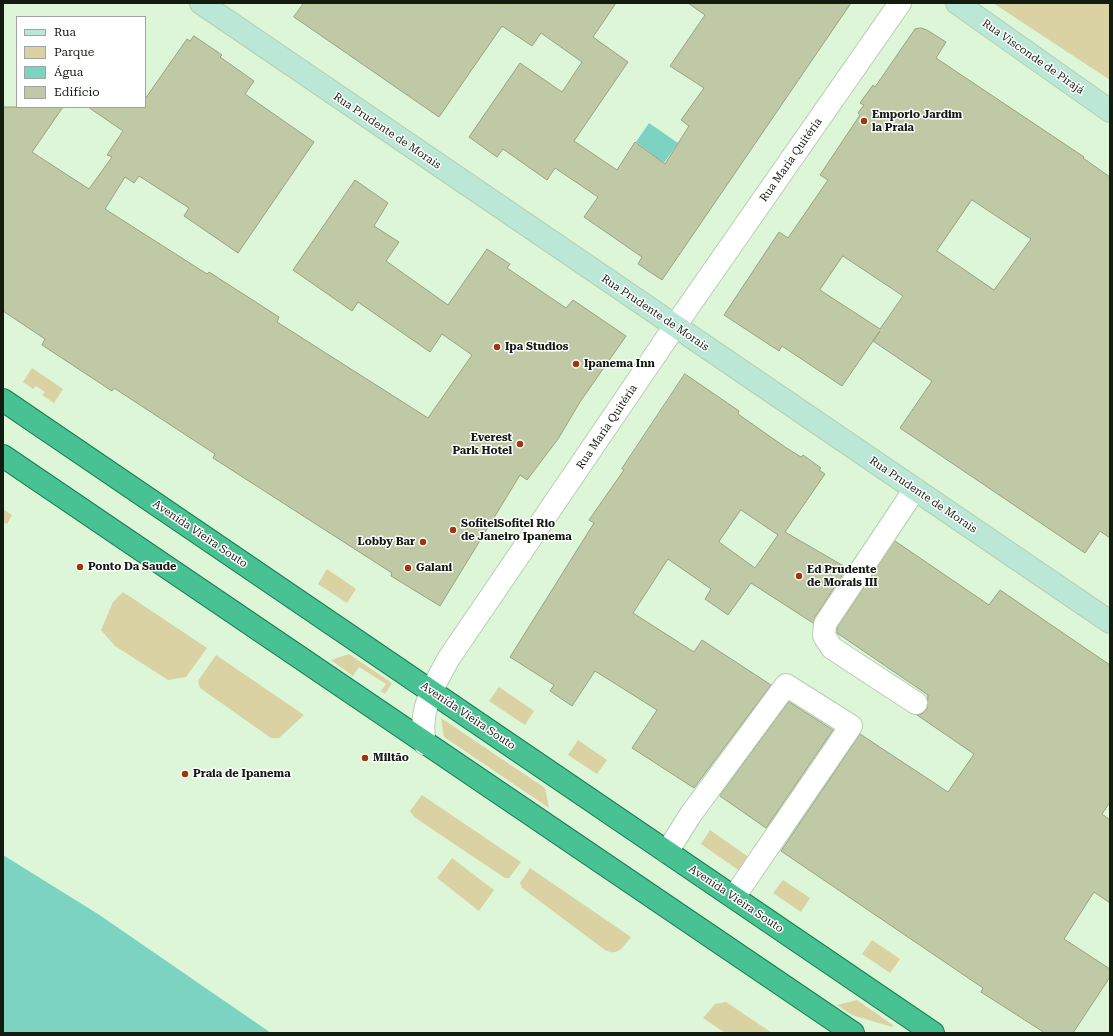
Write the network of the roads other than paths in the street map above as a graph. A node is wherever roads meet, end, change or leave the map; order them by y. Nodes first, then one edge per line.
1 (201, 3) edge
2 (900, 3) edge
3 (957, 3) edge
4 (1110, 112) edge
5 (675, 326) junction
6 (3, 400) edge
7 (3, 456) edge
8 (914, 489) junction
9 (1110, 622) edge
10 (431, 691) junction
11 (916, 703) dead end
12 (425, 744) junction
13 (667, 852) junction
14 (734, 897) junction
15 (853, 1033) edge
16 (933, 1033) edge

1 - 5 main road, Rua Prudente de Morais
2 - 5 street, Rua Maria Quitéria
3 - 4 main road, Rua Visconde de Pirajá
5 - 8 main road, Rua Prudente de Morais
5 - 10 street, Rua Maria Quitéria
6 - 10 highway, Avenida Vieira Souto
7 - 12 highway
8 - 9 main road, Rua Prudente de Morais
8 - 11 street
10 - 12 street, Rua Maria Quitéria
10 - 13 highway, Avenida Vieira Souto
12 - 15 highway
13 - 14 highway, Avenida Vieira Souto
13 - 14 street
14 - 16 highway, Avenida Vieira Souto

